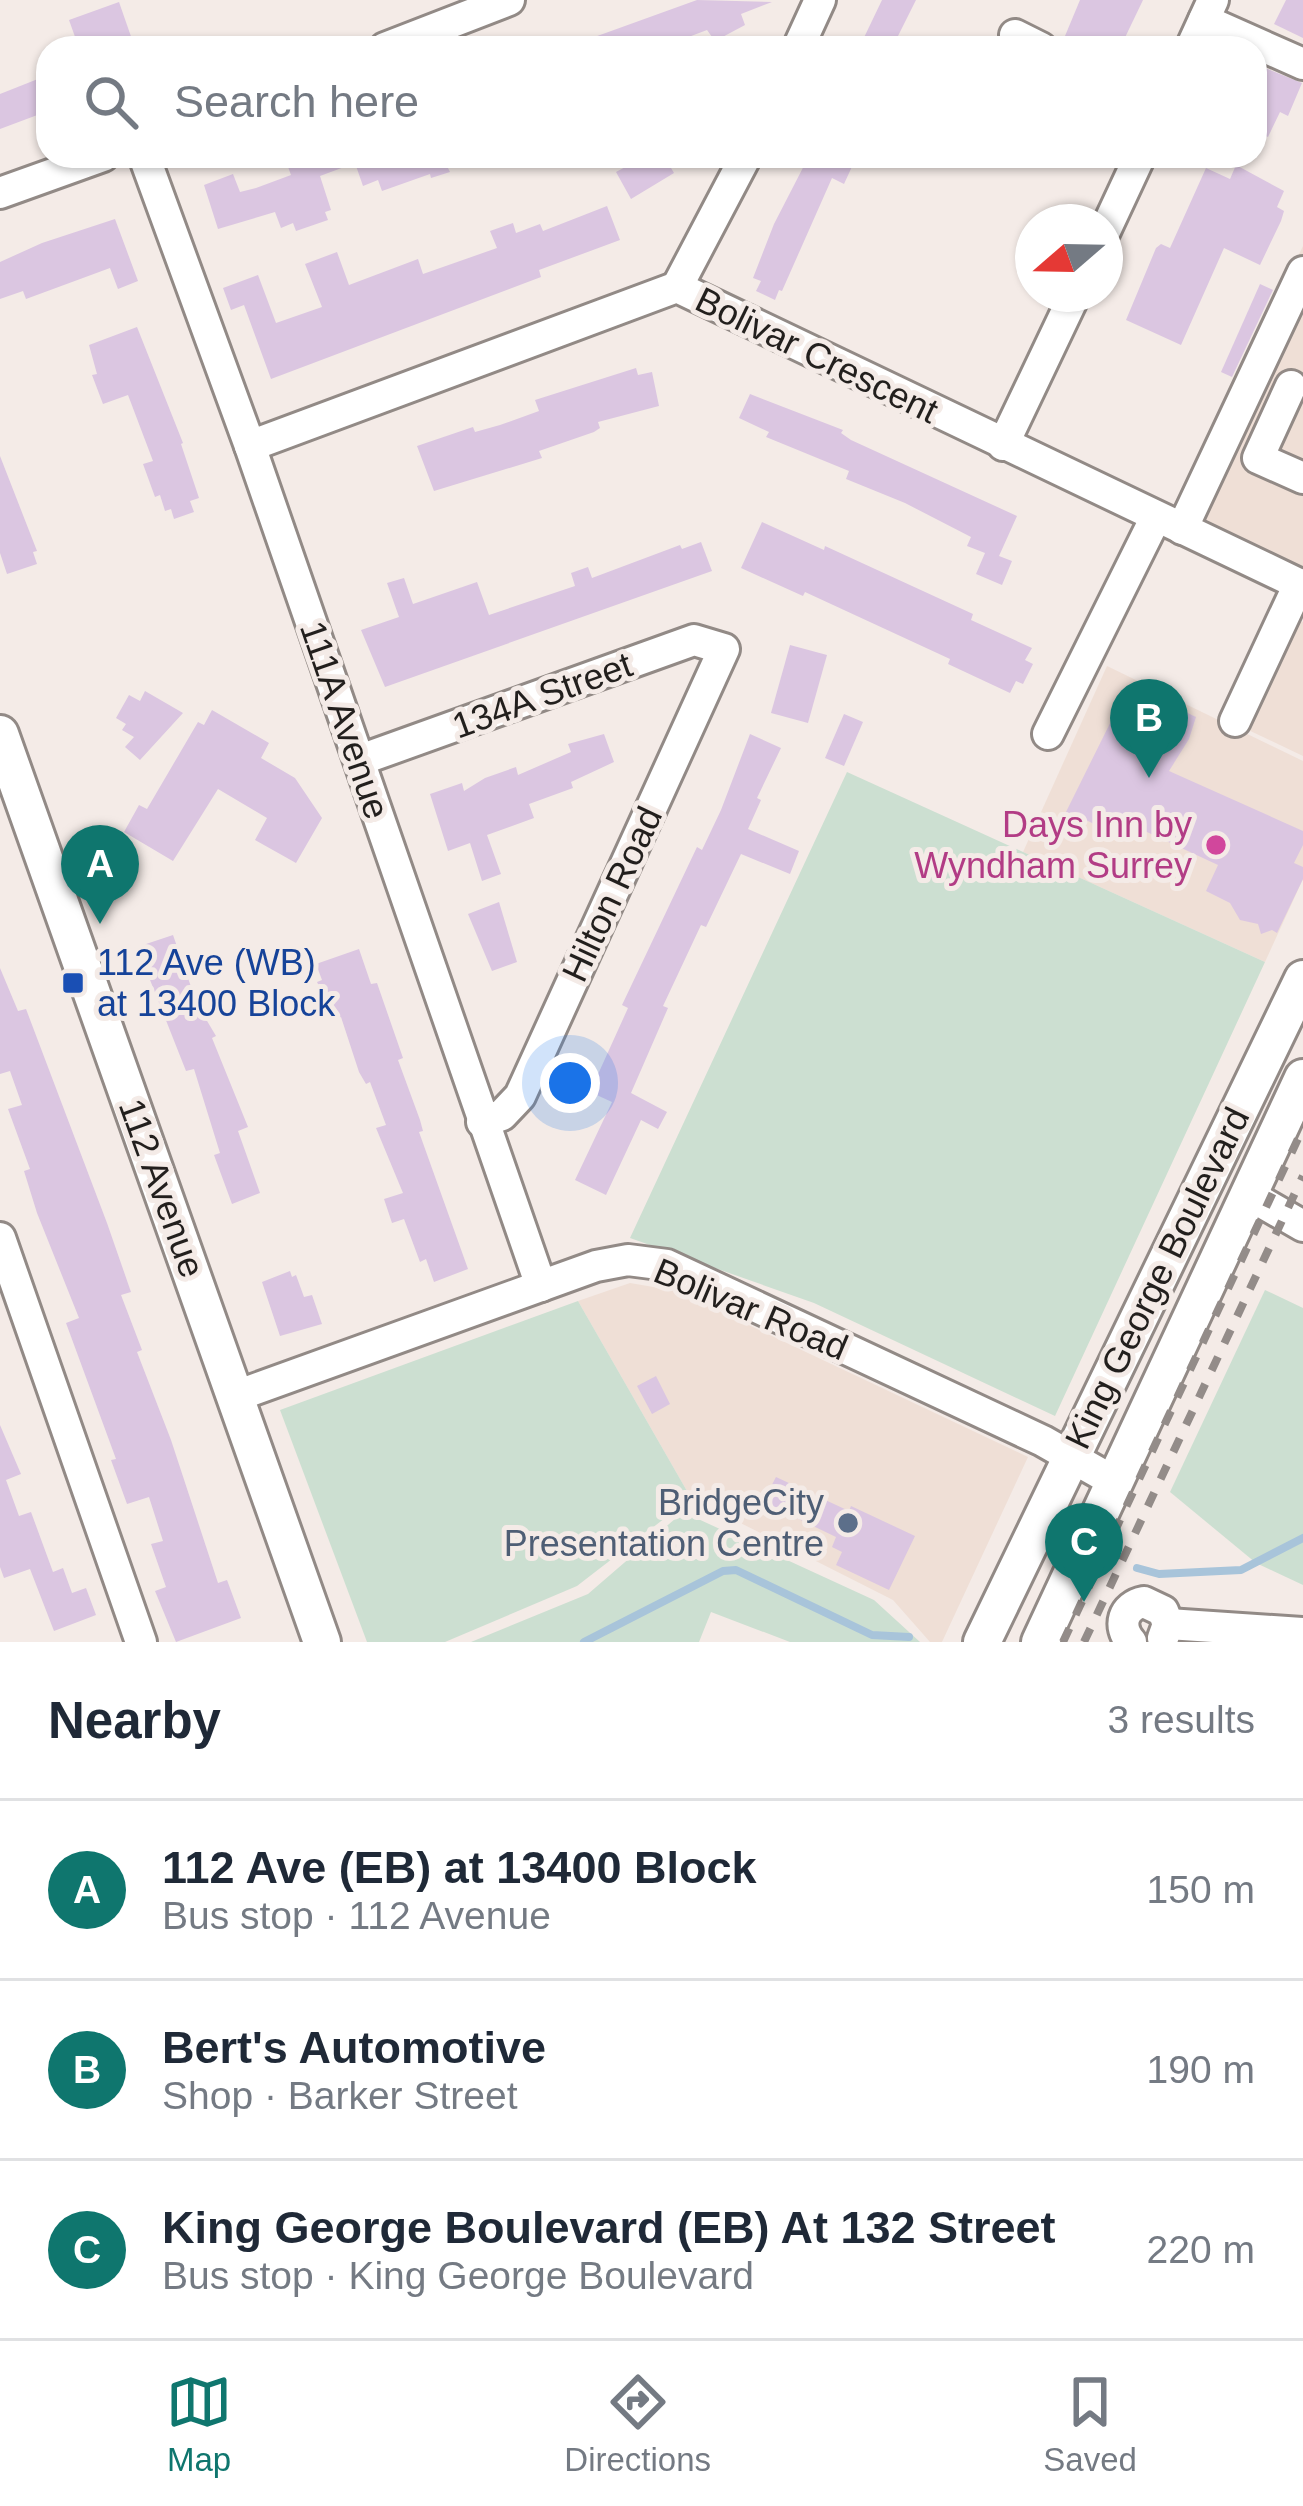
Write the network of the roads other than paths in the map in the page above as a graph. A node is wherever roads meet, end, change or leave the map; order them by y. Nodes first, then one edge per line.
1 (509, 0) edge
2 (820, 0) edge
3 (1203, 23) edge
4 (416, 36) edge
5 (804, 36) edge
6 (1235, 36) edge
7 (1267, 49) edge
8 (1303, 64) edge
9 (71, 168) edge
10 (148, 168) edge
11 (740, 168) edge
12 (1135, 168) edge
13 (0, 194) edge
14 (1118, 204) edge
15 (1303, 272) edge
16 (676, 287) junction
17 (1066, 312) edge
18 (1256, 370) junction
19 (1297, 388) edge
20 (1003, 445) junction
21 (250, 446) junction
22 (1303, 478) edge
23 (1169, 523) junction
24 (1301, 585) edge
25 (724, 649) joint
26 (1235, 721) dead end
27 (0, 734) edge
28 (1048, 734) dead end
29 (360, 760) junction
30 (1303, 979) edge
31 (1303, 1078) edge
32 (482, 1122) junction
33 (1251, 1196) junction
34 (1303, 1226) edge
35 (0, 1238) edge
36 (541, 1286) junction
37 (236, 1396) junction
38 (1071, 1456) junction
39 (1115, 1481) junction
40 (1163, 1633) edge
41 (1303, 1633) edge
42 (318, 1641) edge
43 (141, 1642) edge
44 (982, 1642) edge
45 (1040, 1642) edge
46 (1132, 1642) edge

1 - 4 street
2 - 5 street
3 - 6 street
7 - 8 street
9 - 13 street
10 - 21 street, 111A Avenue
11 - 16 street
12 - 14 street
15 - 18 street
16 - 20 street, Bolivar Crescent
16 - 21 street, Bolivar Crescent
17 - 20 street
18 - 19 street
18 - 23 street
19 - 22 street
20 - 23 street, Bolivar Crescent
21 - 29 street, 111A Avenue
23 - 24 street, Bolivar Crescent
23 - 28 street
24 - 26 street
25 - 29 street, 134A Street
25 - 32 street, Hilton Road
27 - 37 main road, 112 Avenue
29 - 32 street, 111A Avenue
30 - 38 main road, King George Boulevard
31 - 33 main road, King George Boulevard
32 - 36 street, 111A Avenue
33 - 34 street
33 - 39 main road, King George Boulevard
35 - 43 street
36 - 37 street, Bolivar Road
36 - 38 street, Bolivar Road
37 - 42 main road, 112 Avenue
38 - 39 street, Bolivar Road
38 - 44 main road, King George Boulevard
39 - 45 main road, King George Boulevard
40 - 41 street
40 - 46 street

